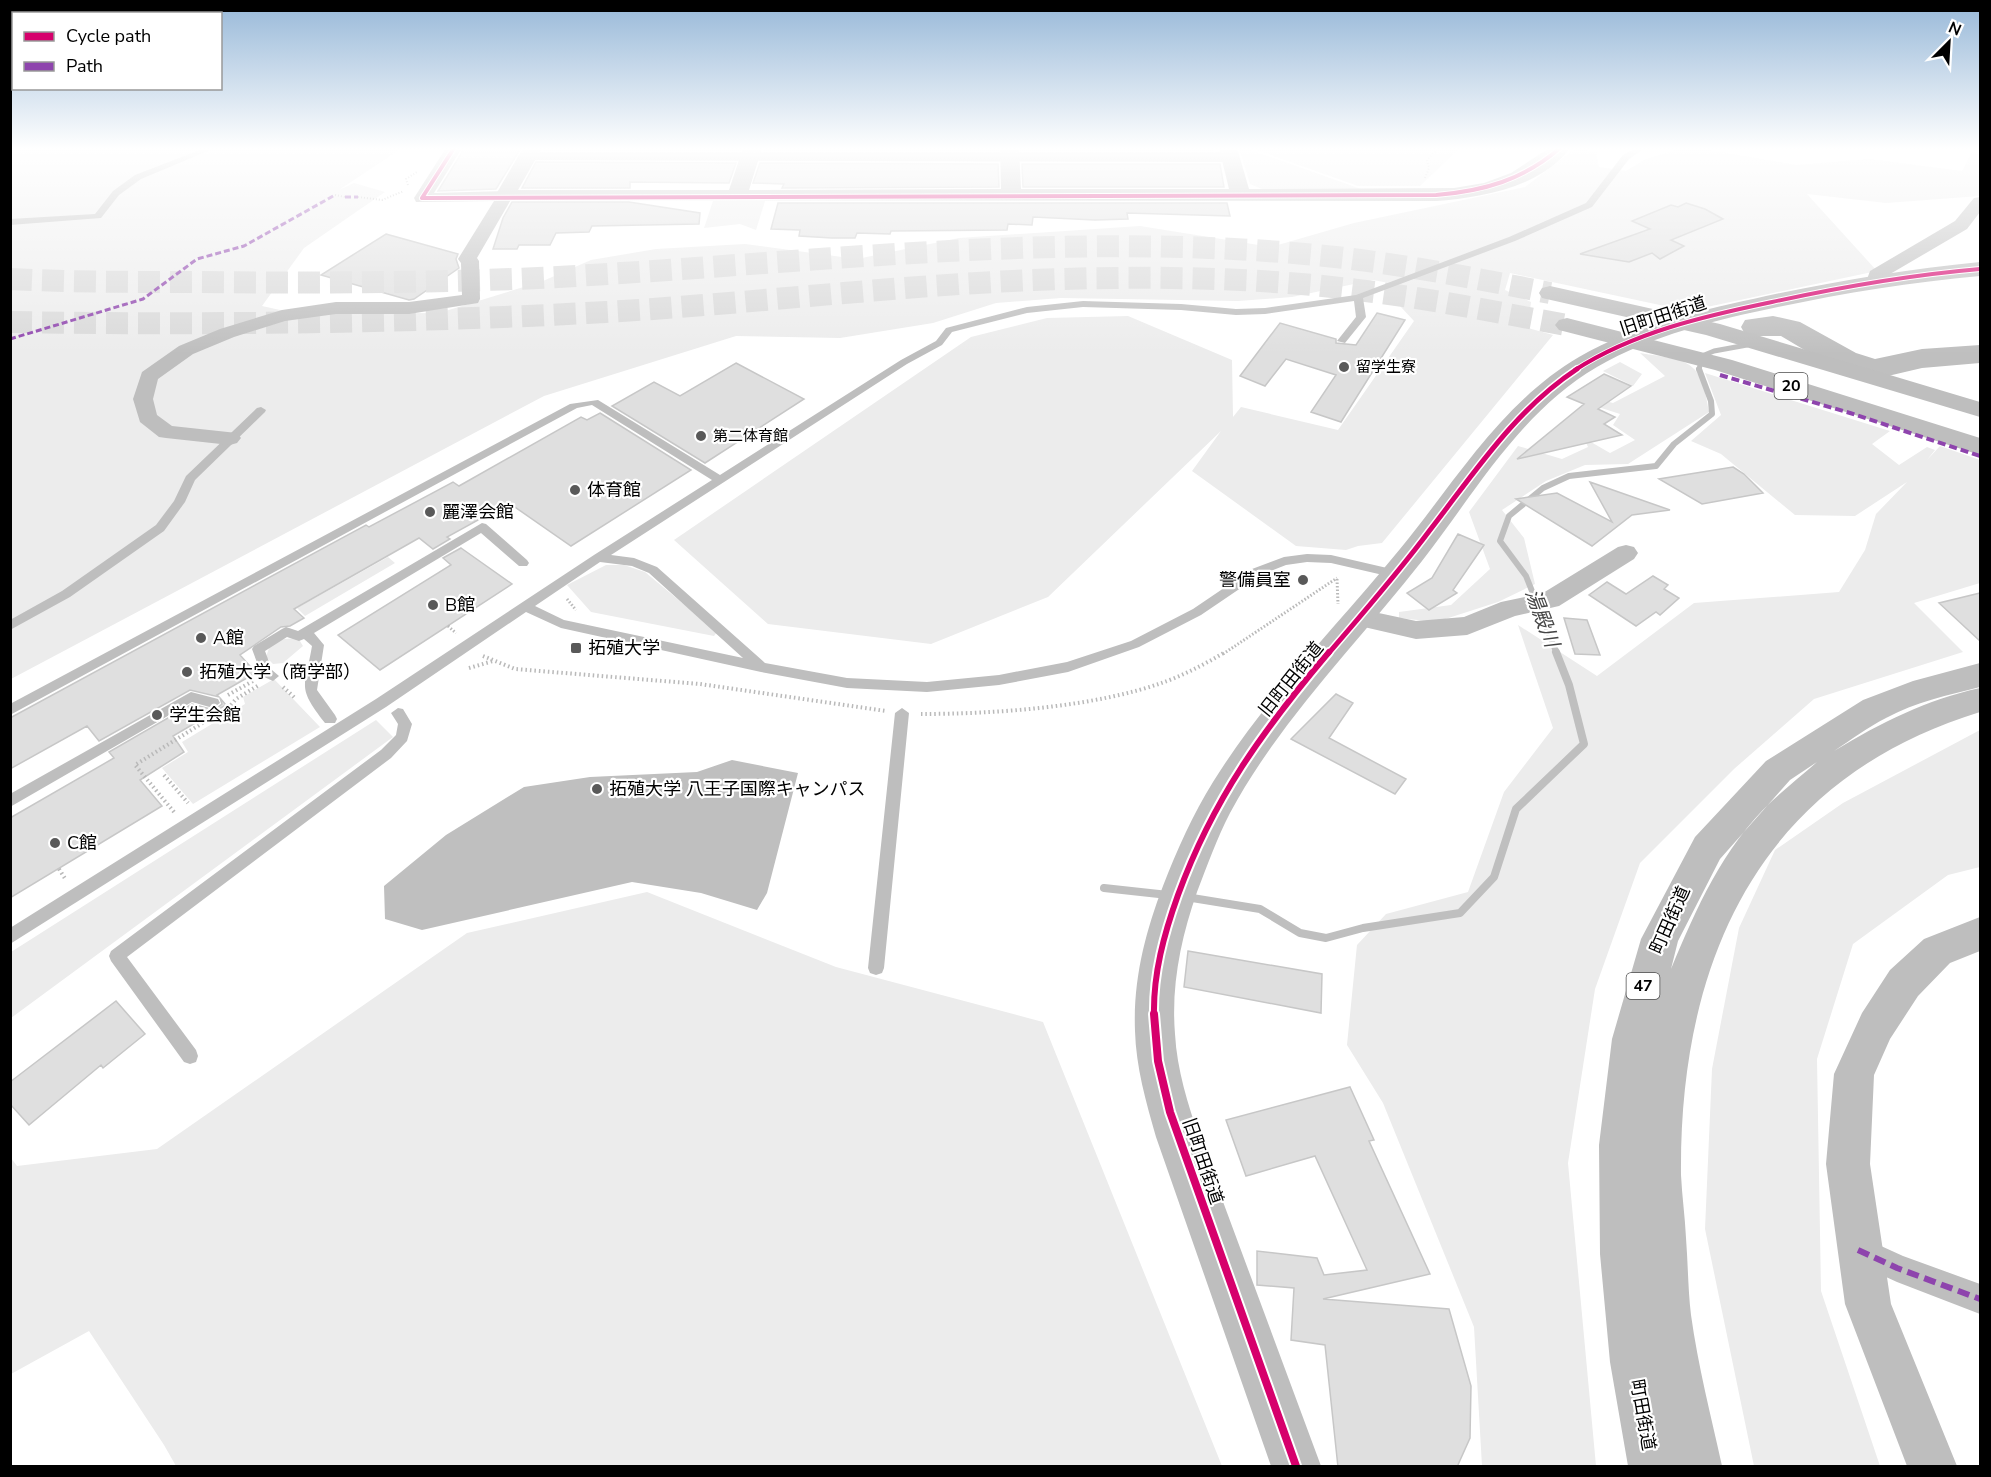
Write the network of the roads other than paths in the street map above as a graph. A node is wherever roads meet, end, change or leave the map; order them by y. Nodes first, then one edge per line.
1 (84, 217) edge
2 (492, 217) edge
3 (1562, 217) edge
4 (1968, 217) edge
5 (10, 222) edge
6 (1980, 269) edge
7 (1875, 282) junction
8 (1551, 293) tunnel mouth
9 (1358, 297) junction
10 (1567, 325) tunnel mouth
11 (1342, 341) dead end
12 (261, 410) dead end
13 (1980, 410) edge
14 (230, 438) junction
15 (1980, 447) edge
16 (721, 480) junction
17 (1626, 553) dead end
18 (598, 558) junction
19 (523, 563) dead end
20 (1396, 574) junction
21 (526, 607) junction
22 (1349, 612) junction
23 (10, 626) edge
24 (306, 632) junction
25 (761, 667) junction
26 (270, 675) road end
27 (1980, 675) edge
28 (1980, 700) edge
29 (10, 710) edge
30 (216, 710) road end
31 (398, 713) dead end
32 (902, 713) road end
33 (330, 719) road end
34 (10, 801) edge
35 (1980, 934) edge
36 (10, 938) edge
37 (876, 968) dead end
38 (190, 1056) dead end
39 (1858, 1250) junction
40 (1980, 1299) edge
41 (1296, 1467) edge
42 (1653, 1467) edge
43 (1698, 1467) edge
44 (1932, 1467) edge

1 - 5 lane
2 - 14 street
3 - 9 lane
4 - 7 street
6 - 7 main road, 旧町田街道
7 - 20 main road, 旧町田街道
8 - 13 main road, 20
9 - 11 lane
9 - 16 lane
10 - 15 main road, 20
12 - 14 lane
14 - 23 lane
16 - 18 lane
16 - 29 lane
17 - 22 street
18 - 21 lane
18 - 25 lane
19 - 24 lane
20 - 22 main road, 旧町田街道
20 - 25 lane
21 - 25 lane
21 - 36 lane
22 - 41 main road, 旧町田街道
24 - 26 lane
24 - 33 lane
27 - 42 main road, 町田街道 / 47
28 - 43 main road, 町田街道 / 47
30 - 34 lane
31 - 38 lane
32 - 37 lane
35 - 39 main road
39 - 40 street
39 - 44 main road

